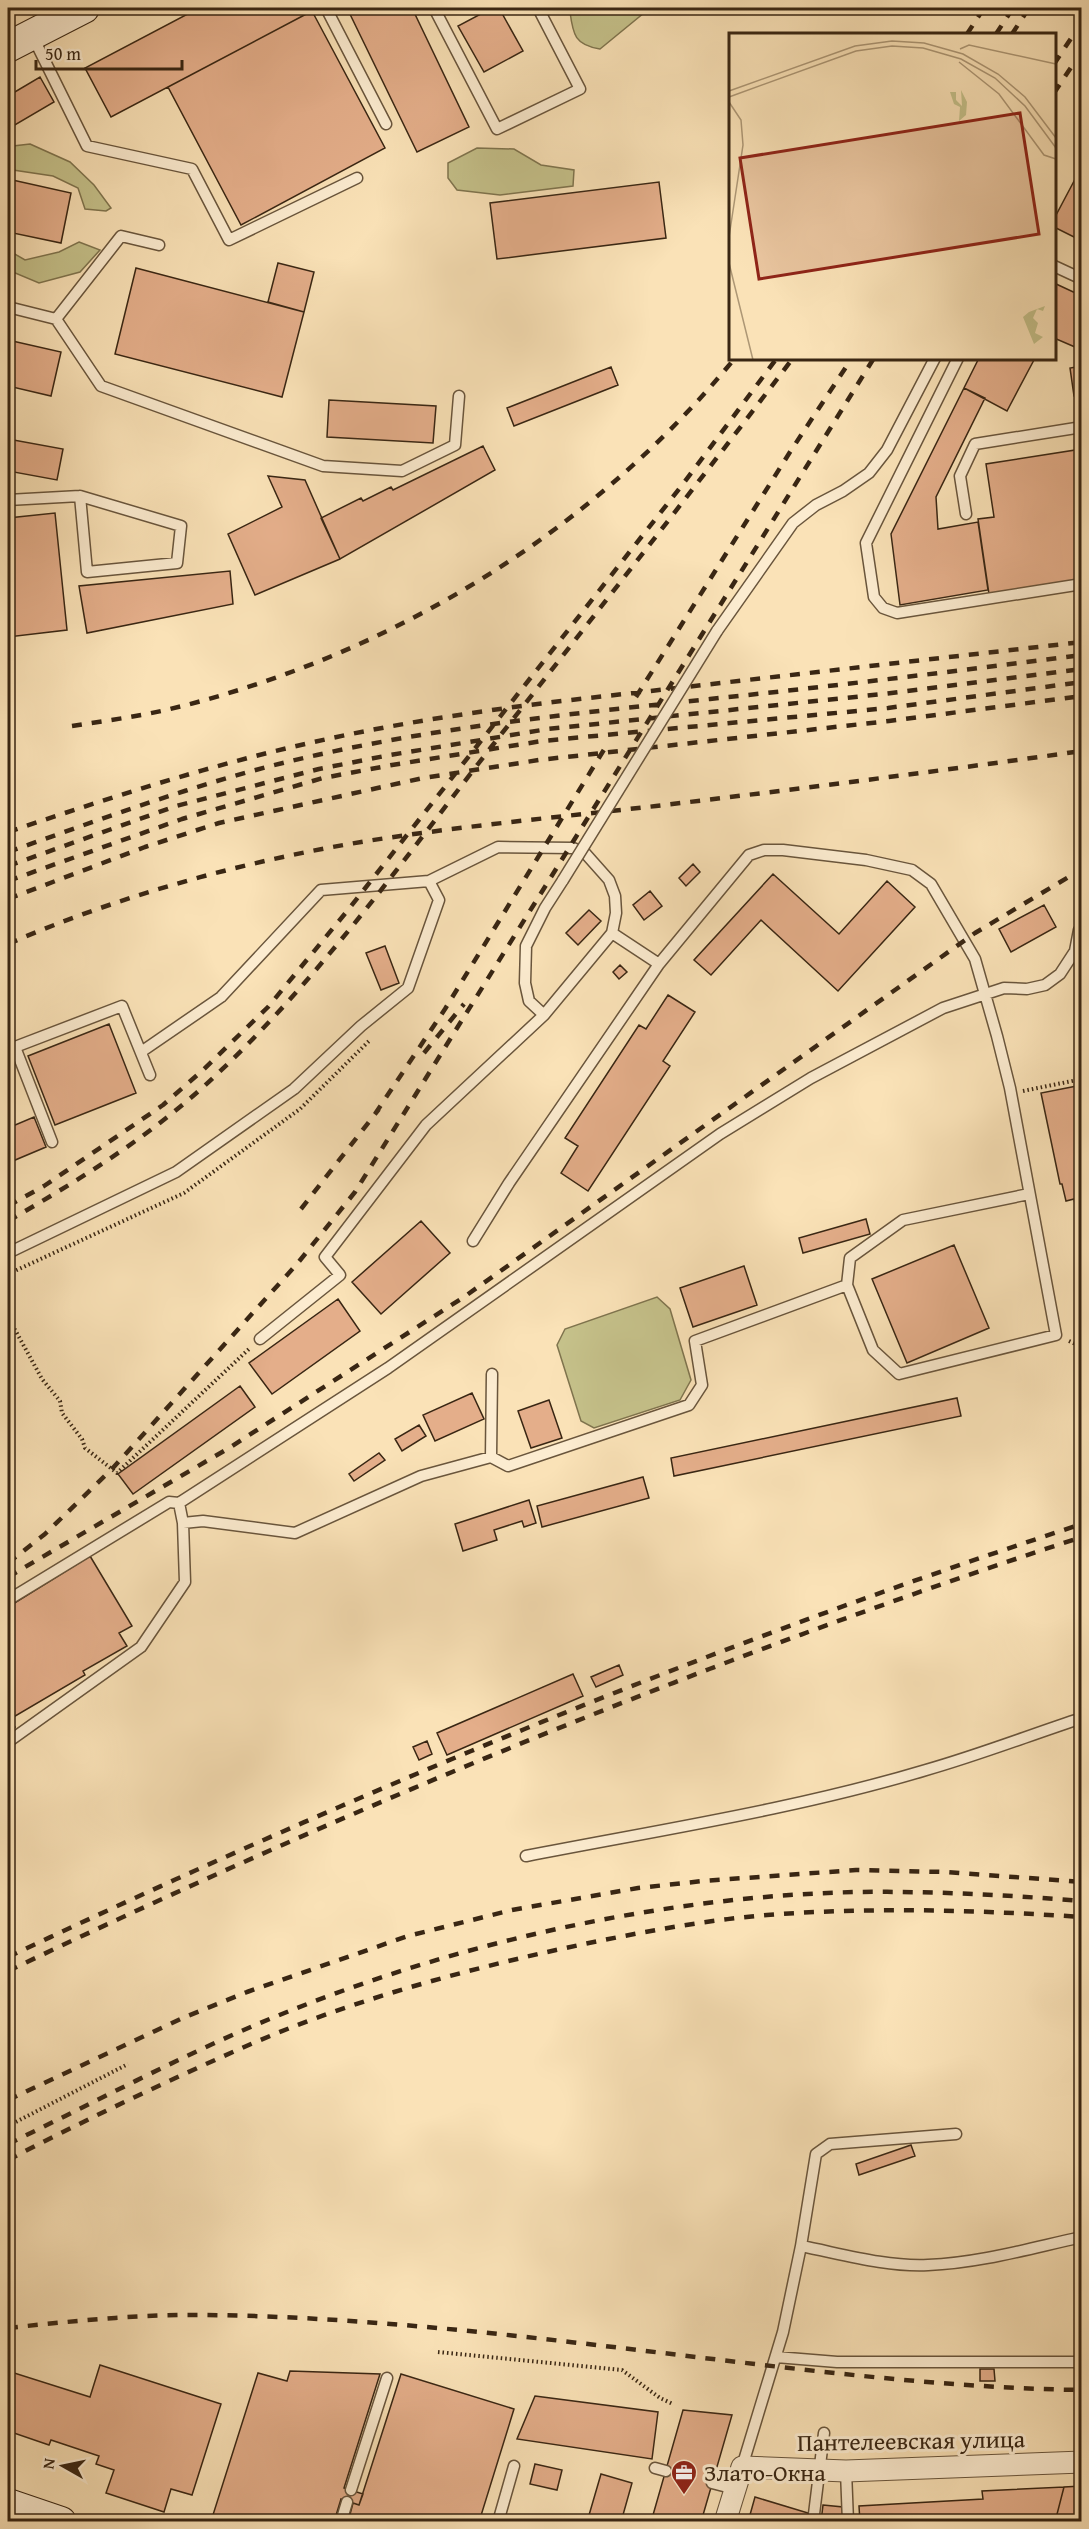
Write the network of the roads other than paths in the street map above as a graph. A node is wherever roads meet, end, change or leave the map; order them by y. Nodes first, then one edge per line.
1 (84, 8) edge
2 (326, 8) edge
3 (434, 8) edge
4 (552, 8) edge
5 (540, 10) edge
6 (15, 39) edge
7 (386, 124) dead end
8 (357, 178) dead end
9 (159, 245) dead end
10 (1056, 267) edge
11 (1082, 279) edge
12 (8, 307) edge
13 (56, 319) junction
14 (934, 360) edge
15 (957, 360) edge
16 (459, 396) dead end
17 (1082, 427) edge
18 (80, 496) junction
19 (8, 500) edge
20 (966, 514) dead end
21 (1082, 584) edge
22 (429, 881) junction
23 (1082, 927) edge
24 (612, 933) junction
25 (659, 964) junction
26 (985, 994) junction
27 (544, 1015) junction
28 (141, 1052) junction
29 (150, 1075) dead end
30 (52, 1142) dead end
31 (1029, 1194) junction
32 (473, 1240) dead end
33 (8, 1253) edge
34 (847, 1285) junction
35 (260, 1339) road end
36 (492, 1374) dead end
37 (491, 1457) junction
38 (179, 1503) junction
39 (183, 1523) junction
40 (8, 1600) edge
41 (1082, 1718) edge
42 (8, 1742) edge
43 (526, 1856) dead end
44 (956, 2134) dead end
45 (1082, 2237) edge
46 (801, 2246) junction
47 (776, 2358) junction
48 (1082, 2362) edge
49 (387, 2378) dead end
50 (824, 2433) dead end
51 (1082, 2462) edge
52 (514, 2466) dead end
53 (742, 2467) junction
54 (819, 2470) junction
55 (846, 2471) junction
56 (712, 2483) dead end
57 (735, 2489) junction
58 (351, 2490) dead end
59 (347, 2502) dead end
60 (8, 2504) edge
61 (61, 2522) edge
62 (341, 2522) edge
63 (498, 2522) edge
64 (725, 2522) edge
65 (813, 2522) edge
66 (848, 2522) edge

1 - 6 main road
2 - 7 lane
3 - 5 lane
4 - 5 lane
6 - 8 lane
9 - 13 lane
10 - 11 lane
12 - 13 lane
13 - 16 lane
14 - 27 lane, bridge
15 - 21 lane
17 - 20 lane
18 - 18 lane
18 - 19 lane
22 - 24 lane
22 - 28 lane
22 - 33 lane
23 - 26 lane
24 - 25 lane
24 - 27 lane
25 - 26 lane
25 - 32 lane
26 - 31 lane
26 - 38 lane
27 - 35 lane
28 - 29 lane
28 - 30 lane
31 - 34 lane
31 - 34 lane
34 - 37 lane
36 - 37 lane
37 - 39 lane
38 - 39 lane
38 - 40 lane
39 - 42 lane
41 - 43 lane
44 - 46 lane
45 - 46 lane
46 - 47 lane
47 - 48 lane
47 - 53 lane
49 - 58 lane
50 - 54 lane
51 - 55 street, Пантелеевская улица
52 - 63 lane
53 - 54 street, Пантелеевская улица
53 - 57 street
54 - 55 street, Пантелеевская улица
54 - 65 lane
55 - 66 lane
56 - 57 lane
57 - 64 street
59 - 62 lane
60 - 61 main road

